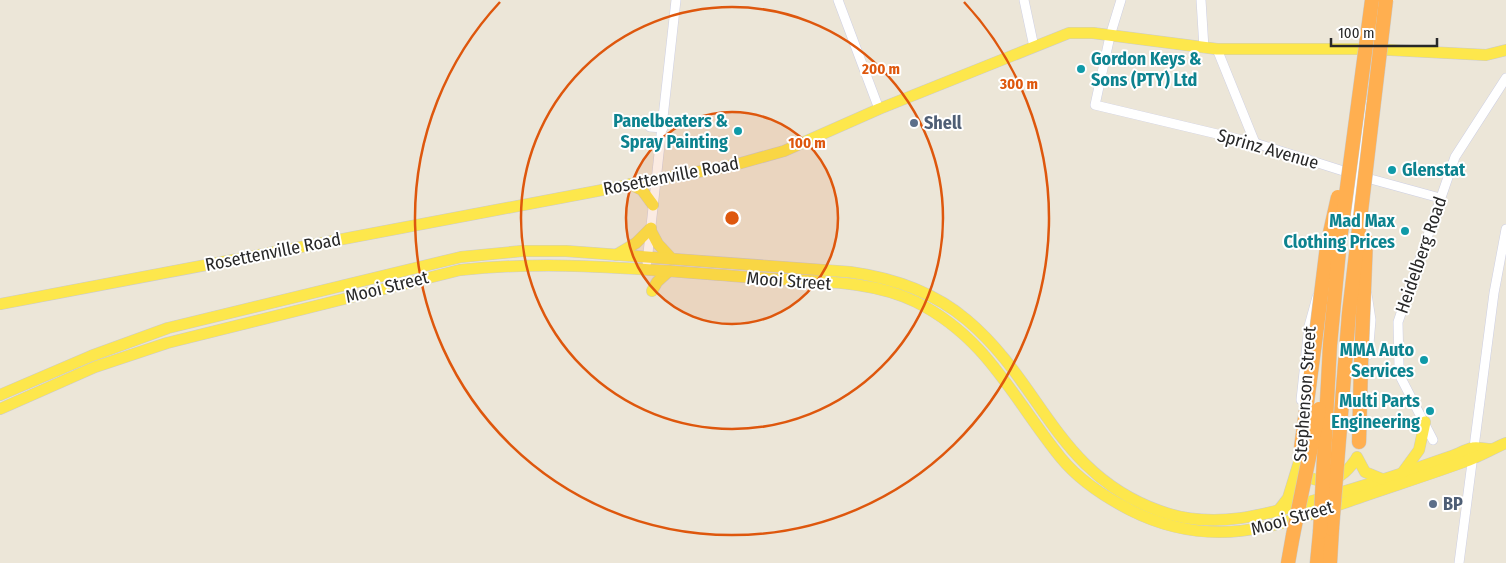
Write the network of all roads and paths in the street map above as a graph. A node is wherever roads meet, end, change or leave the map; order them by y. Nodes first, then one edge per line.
1 (676, 0) edge
2 (838, 0) edge
3 (1024, 0) edge
4 (1121, 0) edge
5 (1202, 0) edge
6 (1372, 0) edge
7 (1378, 0) edge
8 (1386, 0) edge
9 (1110, 36) junction
10 (1034, 46) junction
11 (1204, 48) junction
12 (1217, 49) junction
13 (1372, 50) junction
14 (1506, 50) edge
15 (1506, 78) edge
16 (879, 110) junction
17 (650, 127) dead end
18 (662, 128) junction
19 (1254, 143) junction
20 (1368, 149) junction
21 (1352, 152) junction
22 (1356, 175) junction
23 (657, 178) junction
24 (630, 184) junction
25 (1440, 198) junction
26 (653, 205) junction
27 (650, 228) junction
28 (1506, 229) edge
29 (1345, 249) junction
30 (616, 255) junction
31 (646, 258) junction
32 (672, 259) junction
33 (647, 270) junction
34 (670, 271) junction
35 (652, 291) dead end
36 (0, 304) edge
37 (1330, 345) junction
38 (91, 356) junction
39 (95, 367) junction
40 (0, 395) edge
41 (0, 409) edge
42 (1425, 422) junction
43 (1433, 440) dead end
44 (1359, 442) junction
45 (1506, 443) edge
46 (1473, 453) junction
47 (1300, 457) junction
48 (1356, 458) junction
49 (1401, 474) junction
50 (1382, 479) junction
51 (1353, 489) junction
52 (1343, 503) junction
53 (1300, 504) junction
54 (1278, 511) junction
55 (1305, 518) junction
56 (1328, 533) junction
57 (1286, 563) edge
58 (1317, 563) edge
59 (1331, 563) edge
60 (1459, 563) edge

1 - 18 street
2 - 16 street
3 - 10 street
4 - 9 street
5 - 11 street
6 - 21 highway, bridge
7 - 13 street
8 - 20 highway, bridge
9 - 10 main road, Rosettenville Road
9 - 11 main road, Rosettenville Road
9 - 19 street, Sprinz Avenue
10 - 16 main road, Rosettenville Road
11 - 12 main road, Rosettenville Road
12 - 13 main road, Rosettenville Road
12 - 19 street
13 - 14 main road, Rosettenville Road
13 - 22 street
15 - 25 street, Heidelberg Road
16 - 23 main road, Rosettenville Road
17 - 18 street
18 - 23 street
19 - 22 street, Sprinz Avenue
20 - 44 highway, bridge
20 - 56 highway, bridge
21 - 37 highway, bridge
21 - 47 highway, bridge
22 - 25 street, Sprinz Avenue
22 - 29 street
23 - 24 main road, Rosettenville Road
23 - 26 street
24 - 26 main road
24 - 36 main road, Rosettenville Road
25 - 42 street, Heidelberg Road
26 - 27 street
27 - 30 main road
27 - 31 street
27 - 32 main road
28 - 46 street
29 - 44 street
29 - 47 street, Stephenson Street
30 - 31 main road, Mooi Street
30 - 38 main road, Mooi Street
31 - 32 main road, Mooi Street
31 - 33 street
32 - 54 main road, Mooi Street
33 - 34 main road, Mooi Street
33 - 39 main road, Mooi Street
34 - 35 main road
34 - 55 main road, Mooi Street
37 - 56 highway, bridge
37 - 57 highway, bridge
38 - 39 main road
38 - 40 main road, Mooi Street
39 - 41 main road, Mooi Street
42 - 43 street, Heidelberg Road
42 - 49 main road
44 - 48 main road
45 - 46 main road, Mooi Street
46 - 49 main road, Mooi Street
46 - 52 main road, Mooi Street
46 - 60 street
47 - 48 main road
47 - 53 main road, Stephenson Street
47 - 54 main road
48 - 50 main road
48 - 51 main road
49 - 50 main road, Mooi Street
50 - 51 main road, Mooi Street
51 - 52 main road
51 - 53 main road, Mooi Street
52 - 55 main road, Mooi Street
53 - 54 main road, Mooi Street
53 - 55 main road, Stephenson Street
56 - 58 highway
56 - 59 highway

